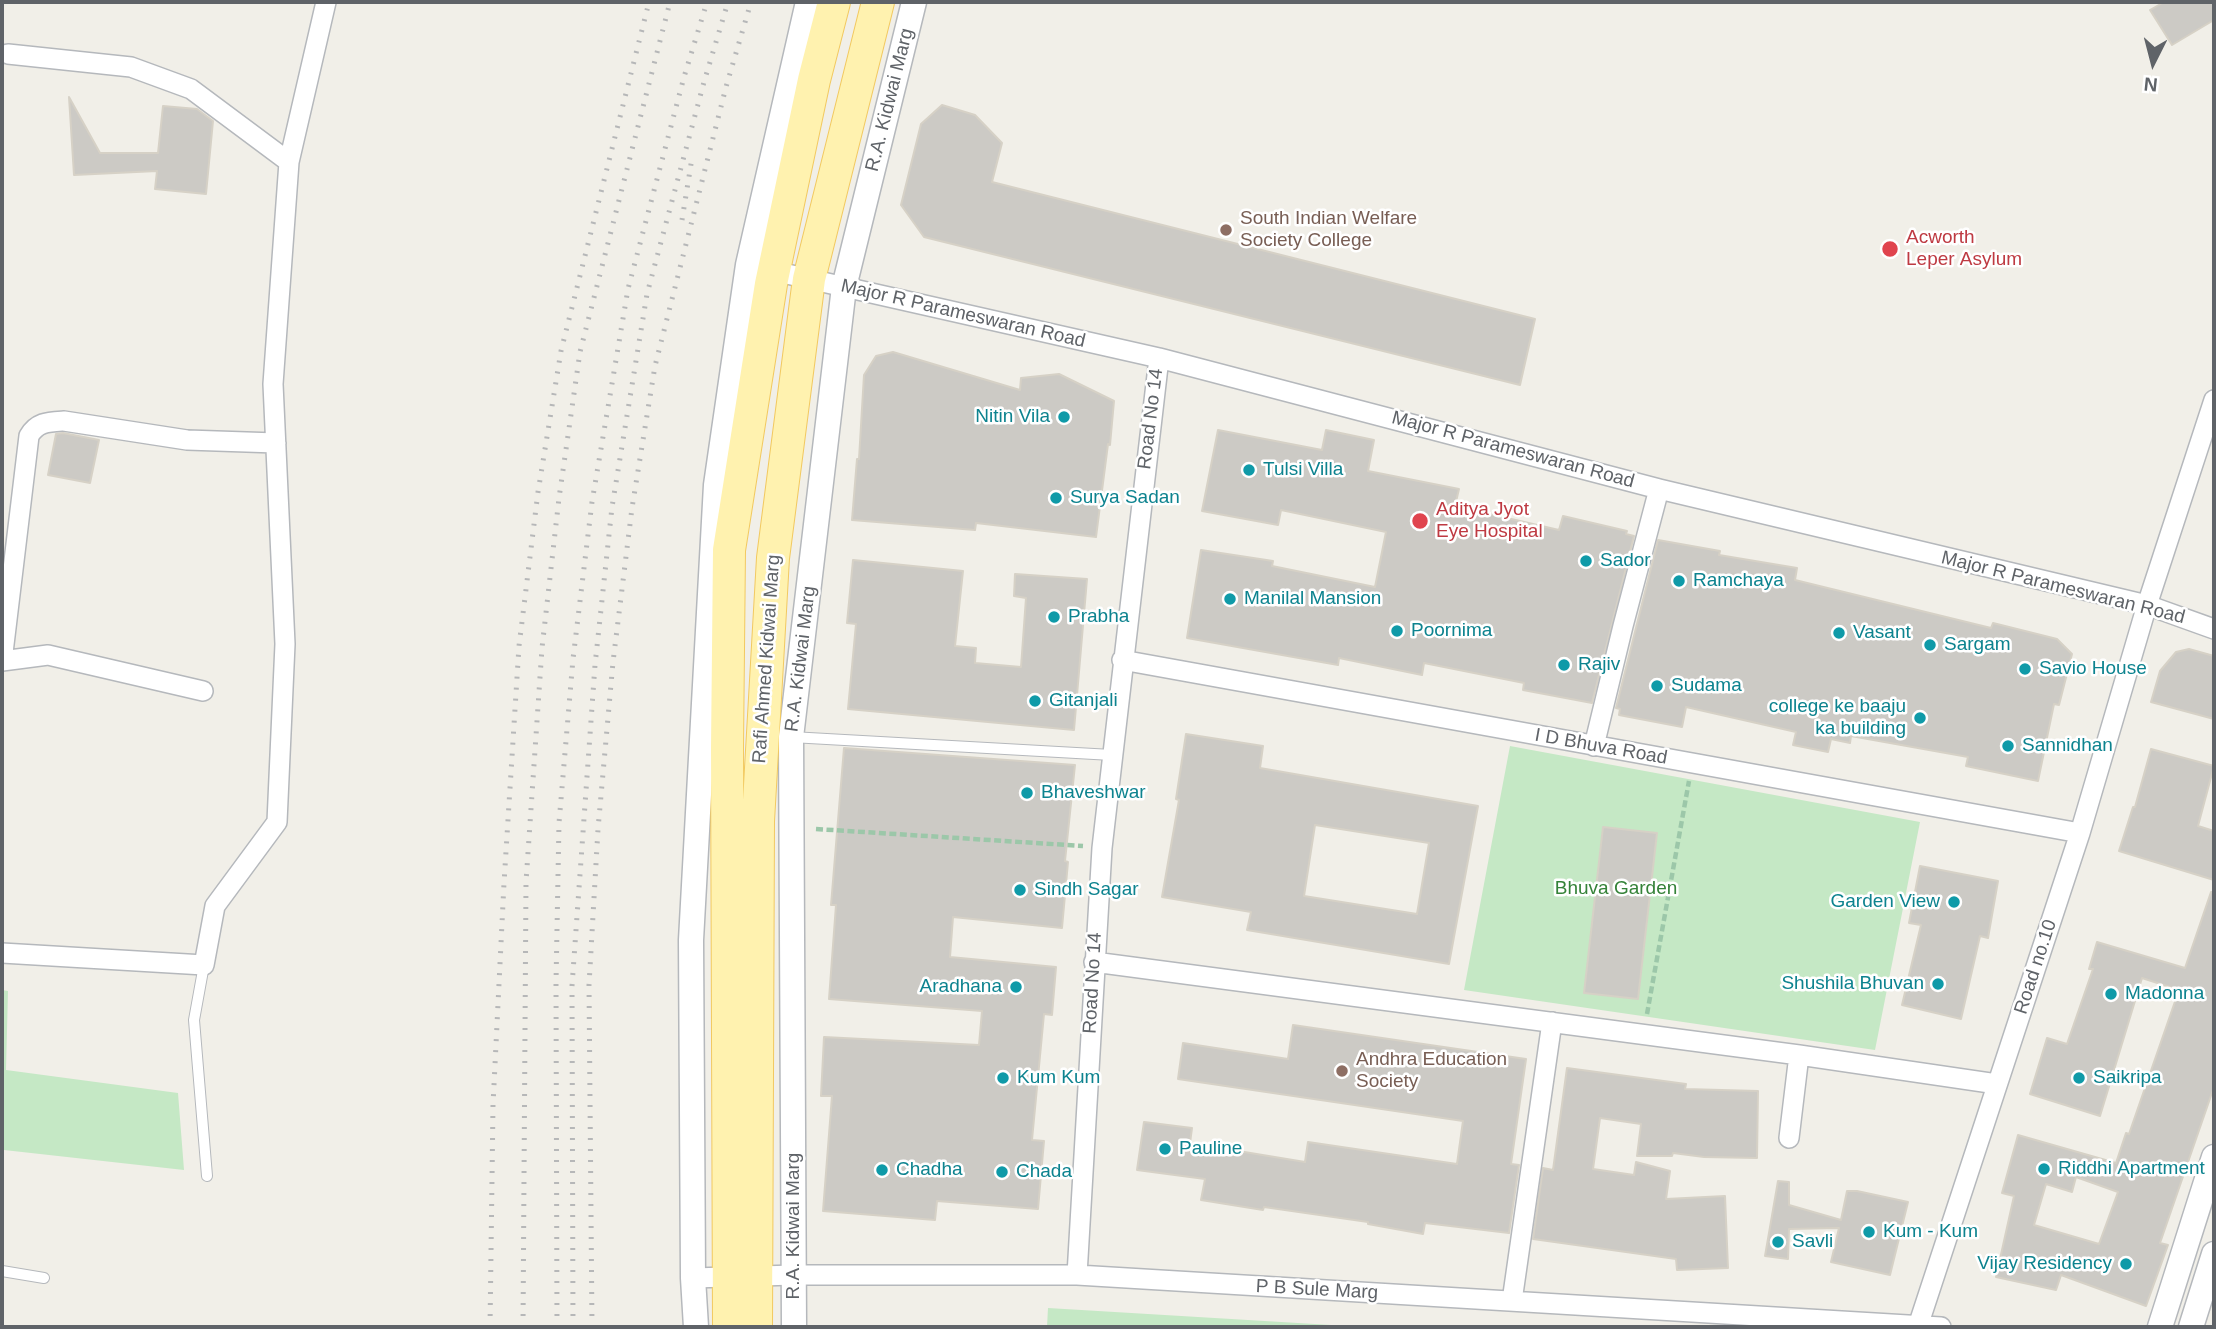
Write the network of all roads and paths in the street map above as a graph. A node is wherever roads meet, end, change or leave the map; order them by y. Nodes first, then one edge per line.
1 (326, 2) edge
2 (808, 2) edge
3 (834, 2) edge
4 (878, 2) edge
5 (914, 2) edge
6 (8, 54) dead end
7 (289, 162) junction
8 (761, 268) junction
9 (809, 279) junction
10 (844, 287) junction
11 (1159, 358) junction
12 (2214, 400) edge
13 (276, 443) junction
14 (1659, 489) junction
15 (2147, 605) junction
16 (2214, 629) edge
17 (1122, 660) junction
18 (2, 661) edge
19 (203, 691) dead end
20 (791, 737) junction
21 (1594, 746) junction
22 (1112, 755) junction
23 (1692, 763) junction
24 (790, 827) junction
25 (2080, 834) junction
26 (1102, 848) junction
27 (2, 953) edge
28 (1094, 962) junction
29 (204, 965) junction
30 (1552, 1022) junction
31 (1643, 1034) junction
32 (1799, 1055) junction
33 (1997, 1084) junction
34 (1789, 1138) dead end
35 (2214, 1157) edge
36 (207, 1176) dead end
37 (2214, 1254) edge
38 (2, 1271) edge
39 (1077, 1275) junction
40 (742, 1276) junction
41 (794, 1276) junction
42 (44, 1278) dead end
43 (693, 1278) junction
44 (1512, 1301) junction
45 (1918, 1326) edge
46 (696, 1327) edge
47 (729, 1327) edge
48 (756, 1327) edge
49 (794, 1327) edge
50 (1941, 1327) edge
51 (2160, 1327) edge
52 (2191, 1327) edge

1 - 7 street
2 - 8 street
3 - 8 main road
4 - 9 main road, Rafi Ahmed Kidwai Marg
5 - 10 street, R.A. Kidwai Marg
6 - 7 street
7 - 13 street
8 - 9 street, Major R Parameswaran Road
8 - 40 main road
8 - 43 street
9 - 10 street, Major R Parameswaran Road
9 - 40 main road, Rafi Ahmed Kidwai Marg
10 - 11 street, Major R Parameswaran Road
10 - 20 street, R.A. Kidwai Marg
11 - 14 street, Major R Parameswaran Road
11 - 17 street, Road No 14
12 - 15 street, Road no.10
13 - 18 street
13 - 29 street
14 - 15 street, Major R Parameswaran Road
14 - 21 street
15 - 16 street, Major R Parameswaran Road
15 - 25 street, Road no.10
17 - 21 street, I D Bhuva Road
17 - 22 street, Road No 14
18 - 19 street
20 - 22 lane
20 - 24 street, R.A. Kidwai Marg
21 - 23 street, I D Bhuva Road
22 - 26 street, Road No 14
23 - 25 street, I D Bhuva Road
23 - 31 path
24 - 26 path
24 - 41 street, R.A. Kidwai Marg
25 - 33 street, Road no.10
26 - 28 street, Road No 14
27 - 29 street
28 - 30 street
28 - 39 street, Road No 14
29 - 36 lane
30 - 31 street
30 - 44 street
31 - 32 street
32 - 33 street
32 - 34 street
33 - 45 street, Road no.10
35 - 51 street
37 - 52 street
38 - 42 lane
39 - 41 street, P B Sule Marg
39 - 44 street, P B Sule Marg
40 - 41 street, P B Sule Marg
40 - 43 street, P B Sule Marg
40 - 47 main road
40 - 48 main road, Rafi Ahmed Kidwai Marg
41 - 49 street, R.A. Kidwai Marg
43 - 46 street
44 - 45 street, P B Sule Marg
45 - 50 street, P B Sule Marg

